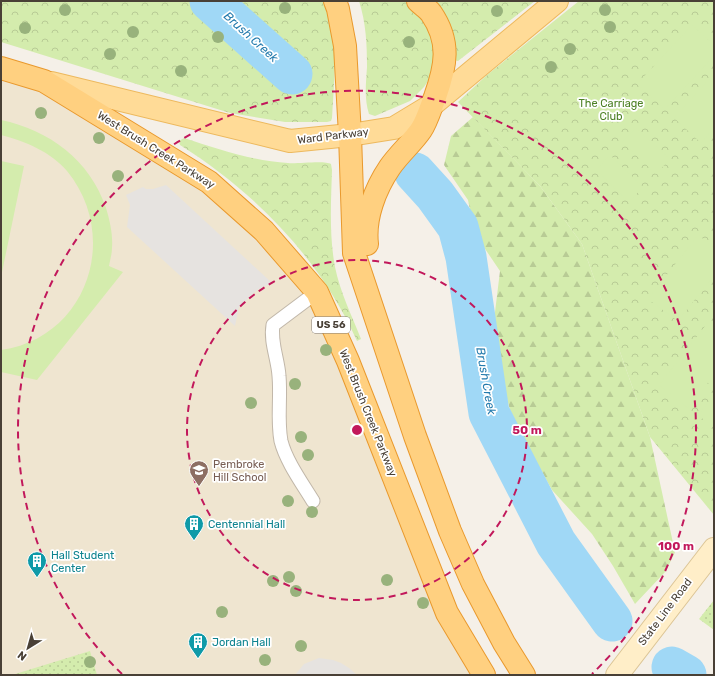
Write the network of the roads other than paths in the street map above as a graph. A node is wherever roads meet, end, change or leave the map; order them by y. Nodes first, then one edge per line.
1 (335, 1) edge
2 (418, 1) edge
3 (557, 1) edge
4 (1, 68) edge
5 (44, 82) junction
6 (432, 105) junction
7 (350, 135) junction
8 (317, 292) junction
9 (415, 436) junction
10 (313, 501) dead end
11 (714, 549) edge
12 (484, 675) edge
13 (524, 675) edge
14 (617, 675) edge

1 - 7 highway
2 - 6 highway
3 - 6 main road, Ward Parkway
4 - 5 highway, Ward Parkway / US 56
5 - 7 main road, Ward Parkway
5 - 8 highway, West Brush Creek Parkway / US 56
6 - 7 main road, Ward Parkway
6 - 9 highway
7 - 9 highway
8 - 10 lane
8 - 12 highway, West Brush Creek Parkway / US 56
9 - 13 highway
11 - 14 main road, State Line Road

